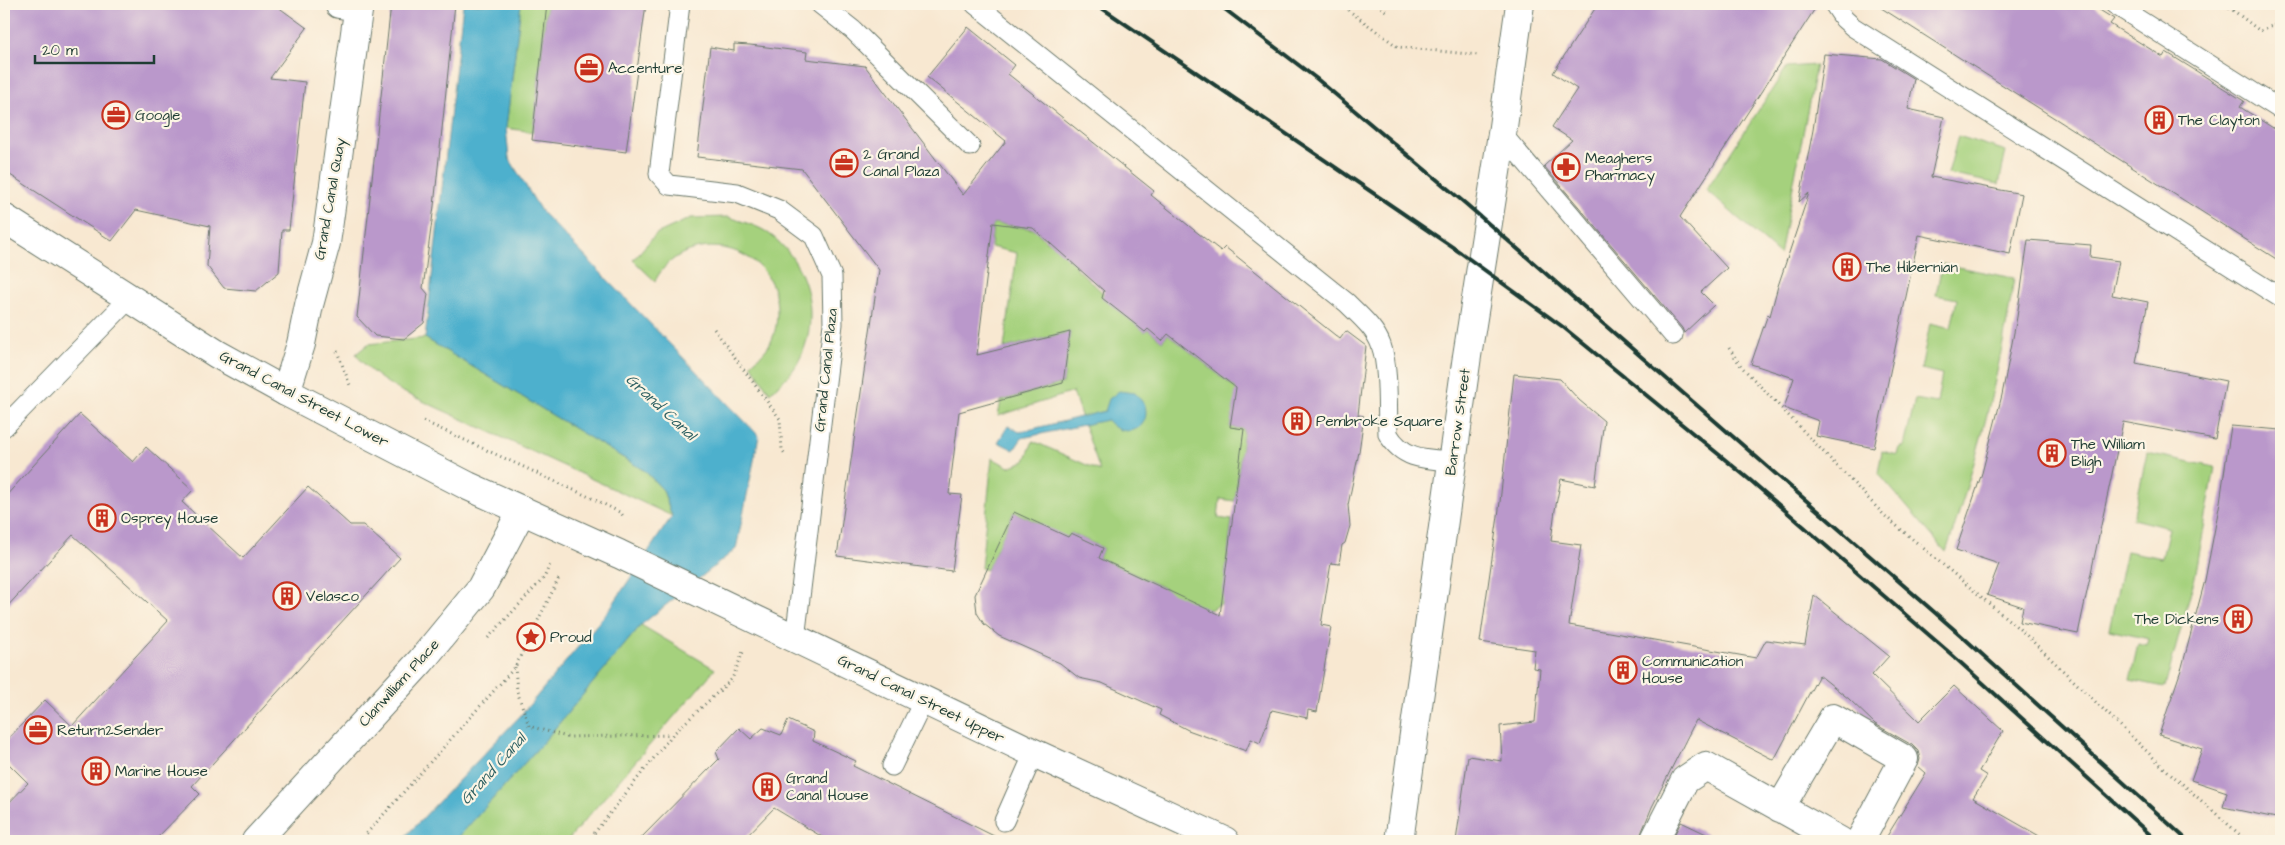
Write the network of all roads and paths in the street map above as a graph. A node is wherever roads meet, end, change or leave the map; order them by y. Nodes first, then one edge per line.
1 (680, 4) edge
2 (820, 4) edge
3 (976, 4) edge
4 (1340, 4) edge
5 (1377, 4) edge
6 (1520, 4) edge
7 (1834, 4) edge
8 (2114, 4) edge
9 (2225, 4) edge
10 (352, 5) edge
11 (1387, 12) dead end
12 (2281, 22) edge
13 (1438, 50) dead end
14 (2281, 110) edge
15 (1502, 134) junction
16 (970, 146) dead end
17 (4, 218) edge
18 (130, 298) junction
19 (2281, 298) edge
20 (714, 329) dead end
21 (1673, 335) dead end
22 (336, 346) dead end
23 (1728, 348) dead end
24 (352, 390) dead end
25 (286, 392) junction
26 (416, 418) dead end
27 (4, 427) edge
28 (1453, 461) junction
29 (813, 489) junction
30 (522, 510) junction
31 (621, 513) dead end
32 (618, 554) joint
33 (559, 578) dead end
34 (756, 621) junction
35 (795, 639) junction
36 (514, 667) junction
37 (924, 700) junction
38 (672, 736) junction
39 (1034, 753) junction
40 (892, 766) dead end
41 (1780, 808) junction
42 (1004, 821) dead end
43 (256, 841) edge
44 (360, 841) edge
45 (588, 841) edge
46 (1225, 841) edge
47 (1399, 841) edge
48 (1654, 841) edge
49 (1840, 841) edge
50 (1860, 841) edge
51 (2246, 841) edge

1 - 29 lane, Grand Canal Plaza
2 - 16 lane
3 - 28 lane
4 - 13 path
5 - 11 path
6 - 15 street, Barrow Street
7 - 19 lane
8 - 14 lane
9 - 12 path
10 - 25 street, Grand Canal Quay
15 - 21 lane
15 - 28 street, Barrow Street
17 - 18 street, Grand Canal Street Lower
18 - 25 street, Grand Canal Street Lower
18 - 27 lane
20 - 29 path
22 - 24 path
23 - 51 path
25 - 30 street, Grand Canal Street Lower
26 - 31 path
28 - 47 street, Barrow Street
29 - 35 lane, Grand Canal Plaza
30 - 32 street, Grand Canal Street Lower
30 - 43 street, Clanwilliam Place
32 - 34 street, Grand Canal Street Upper
33 - 36 path
34 - 35 street, Grand Canal Street Upper
34 - 38 path
35 - 37 street, Grand Canal Street Upper
36 - 38 path
36 - 44 path
37 - 39 street, Grand Canal Street Upper
37 - 40 lane
38 - 45 path
39 - 42 lane
39 - 46 street, Grand Canal Street Upper
41 - 48 street
41 - 49 street
41 - 50 street

